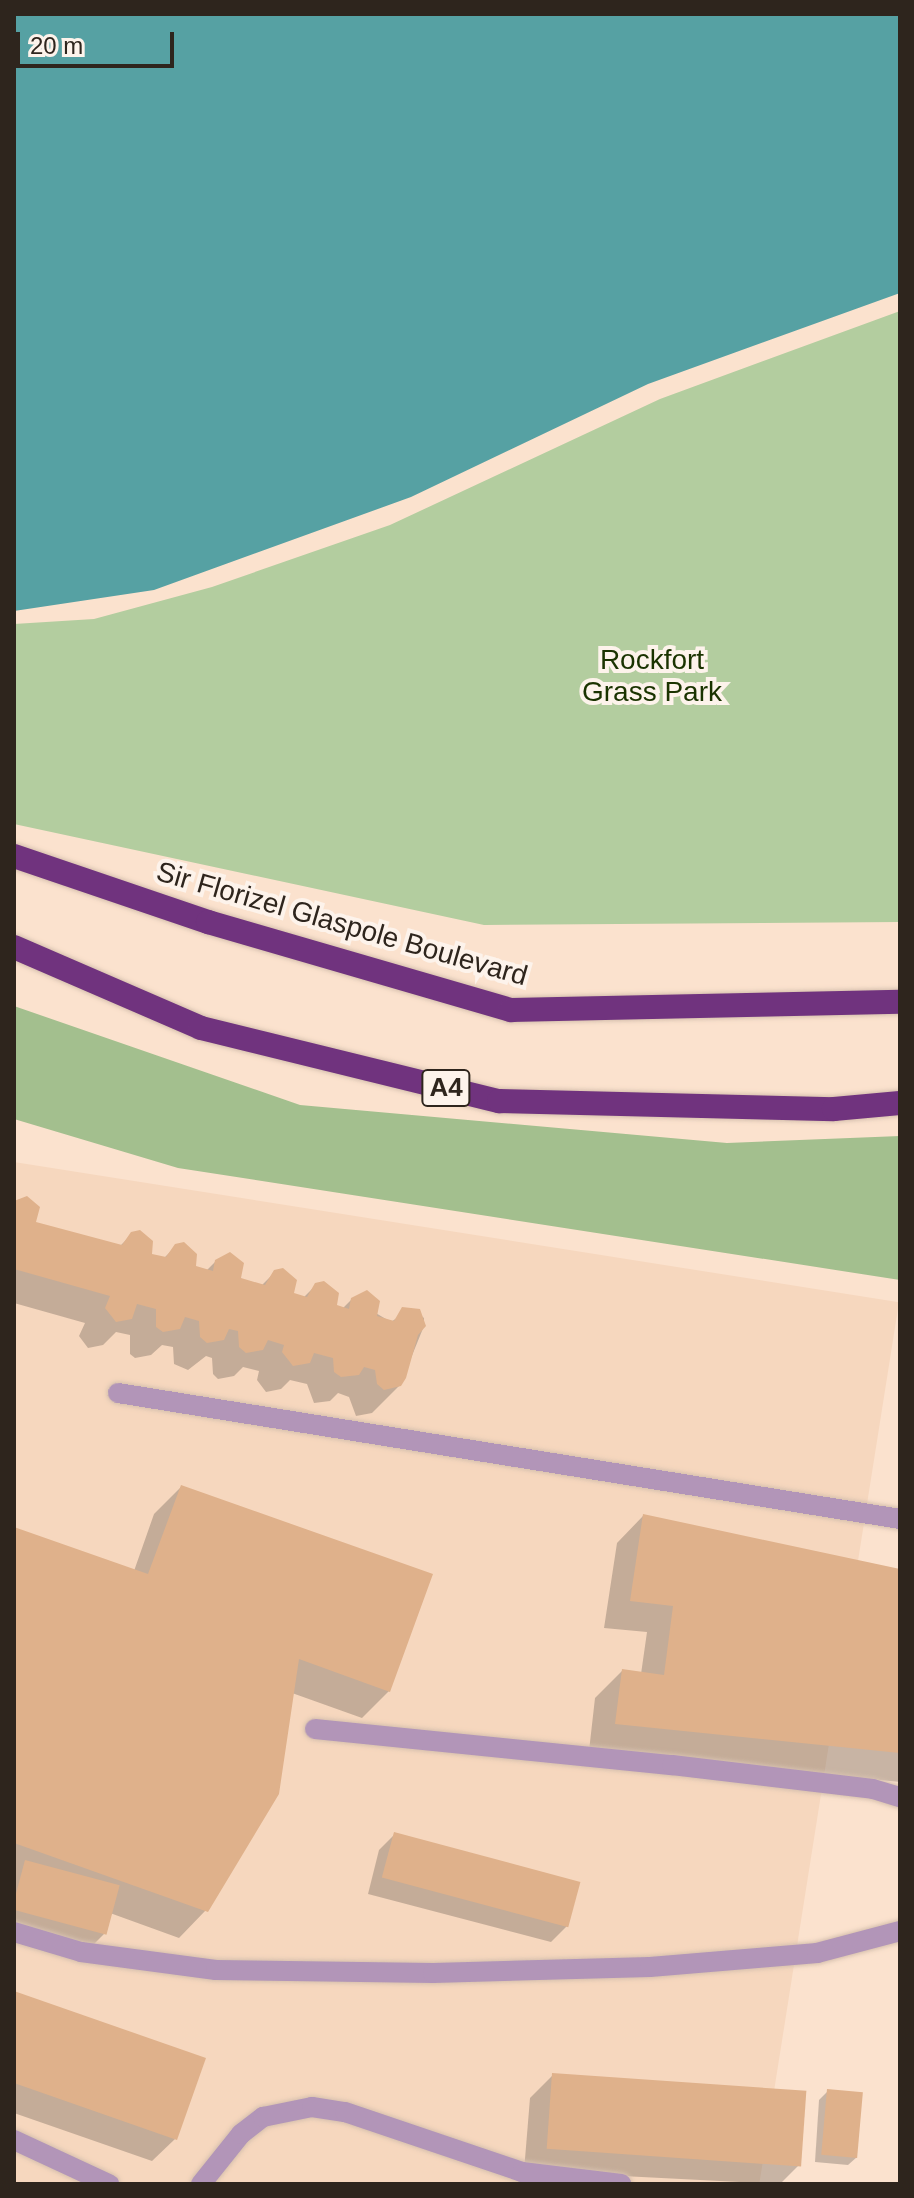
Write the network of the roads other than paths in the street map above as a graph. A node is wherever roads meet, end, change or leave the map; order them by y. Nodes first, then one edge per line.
1 (14, 856) edge
2 (14, 947) edge
3 (900, 1002) edge
4 (900, 1103) edge
5 (118, 1393) dead end
6 (900, 1519) edge
7 (315, 1729) dead end
8 (900, 1797) edge
9 (900, 1931) edge
10 (14, 1932) edge
11 (14, 2140) edge
12 (109, 2184) edge
13 (201, 2184) edge
14 (621, 2184) edge

1 - 3 highway, Sir Florizel Glaspole Boulevard
2 - 4 highway, A4
5 - 6 street
7 - 8 street
9 - 10 street
11 - 12 street
13 - 14 street

